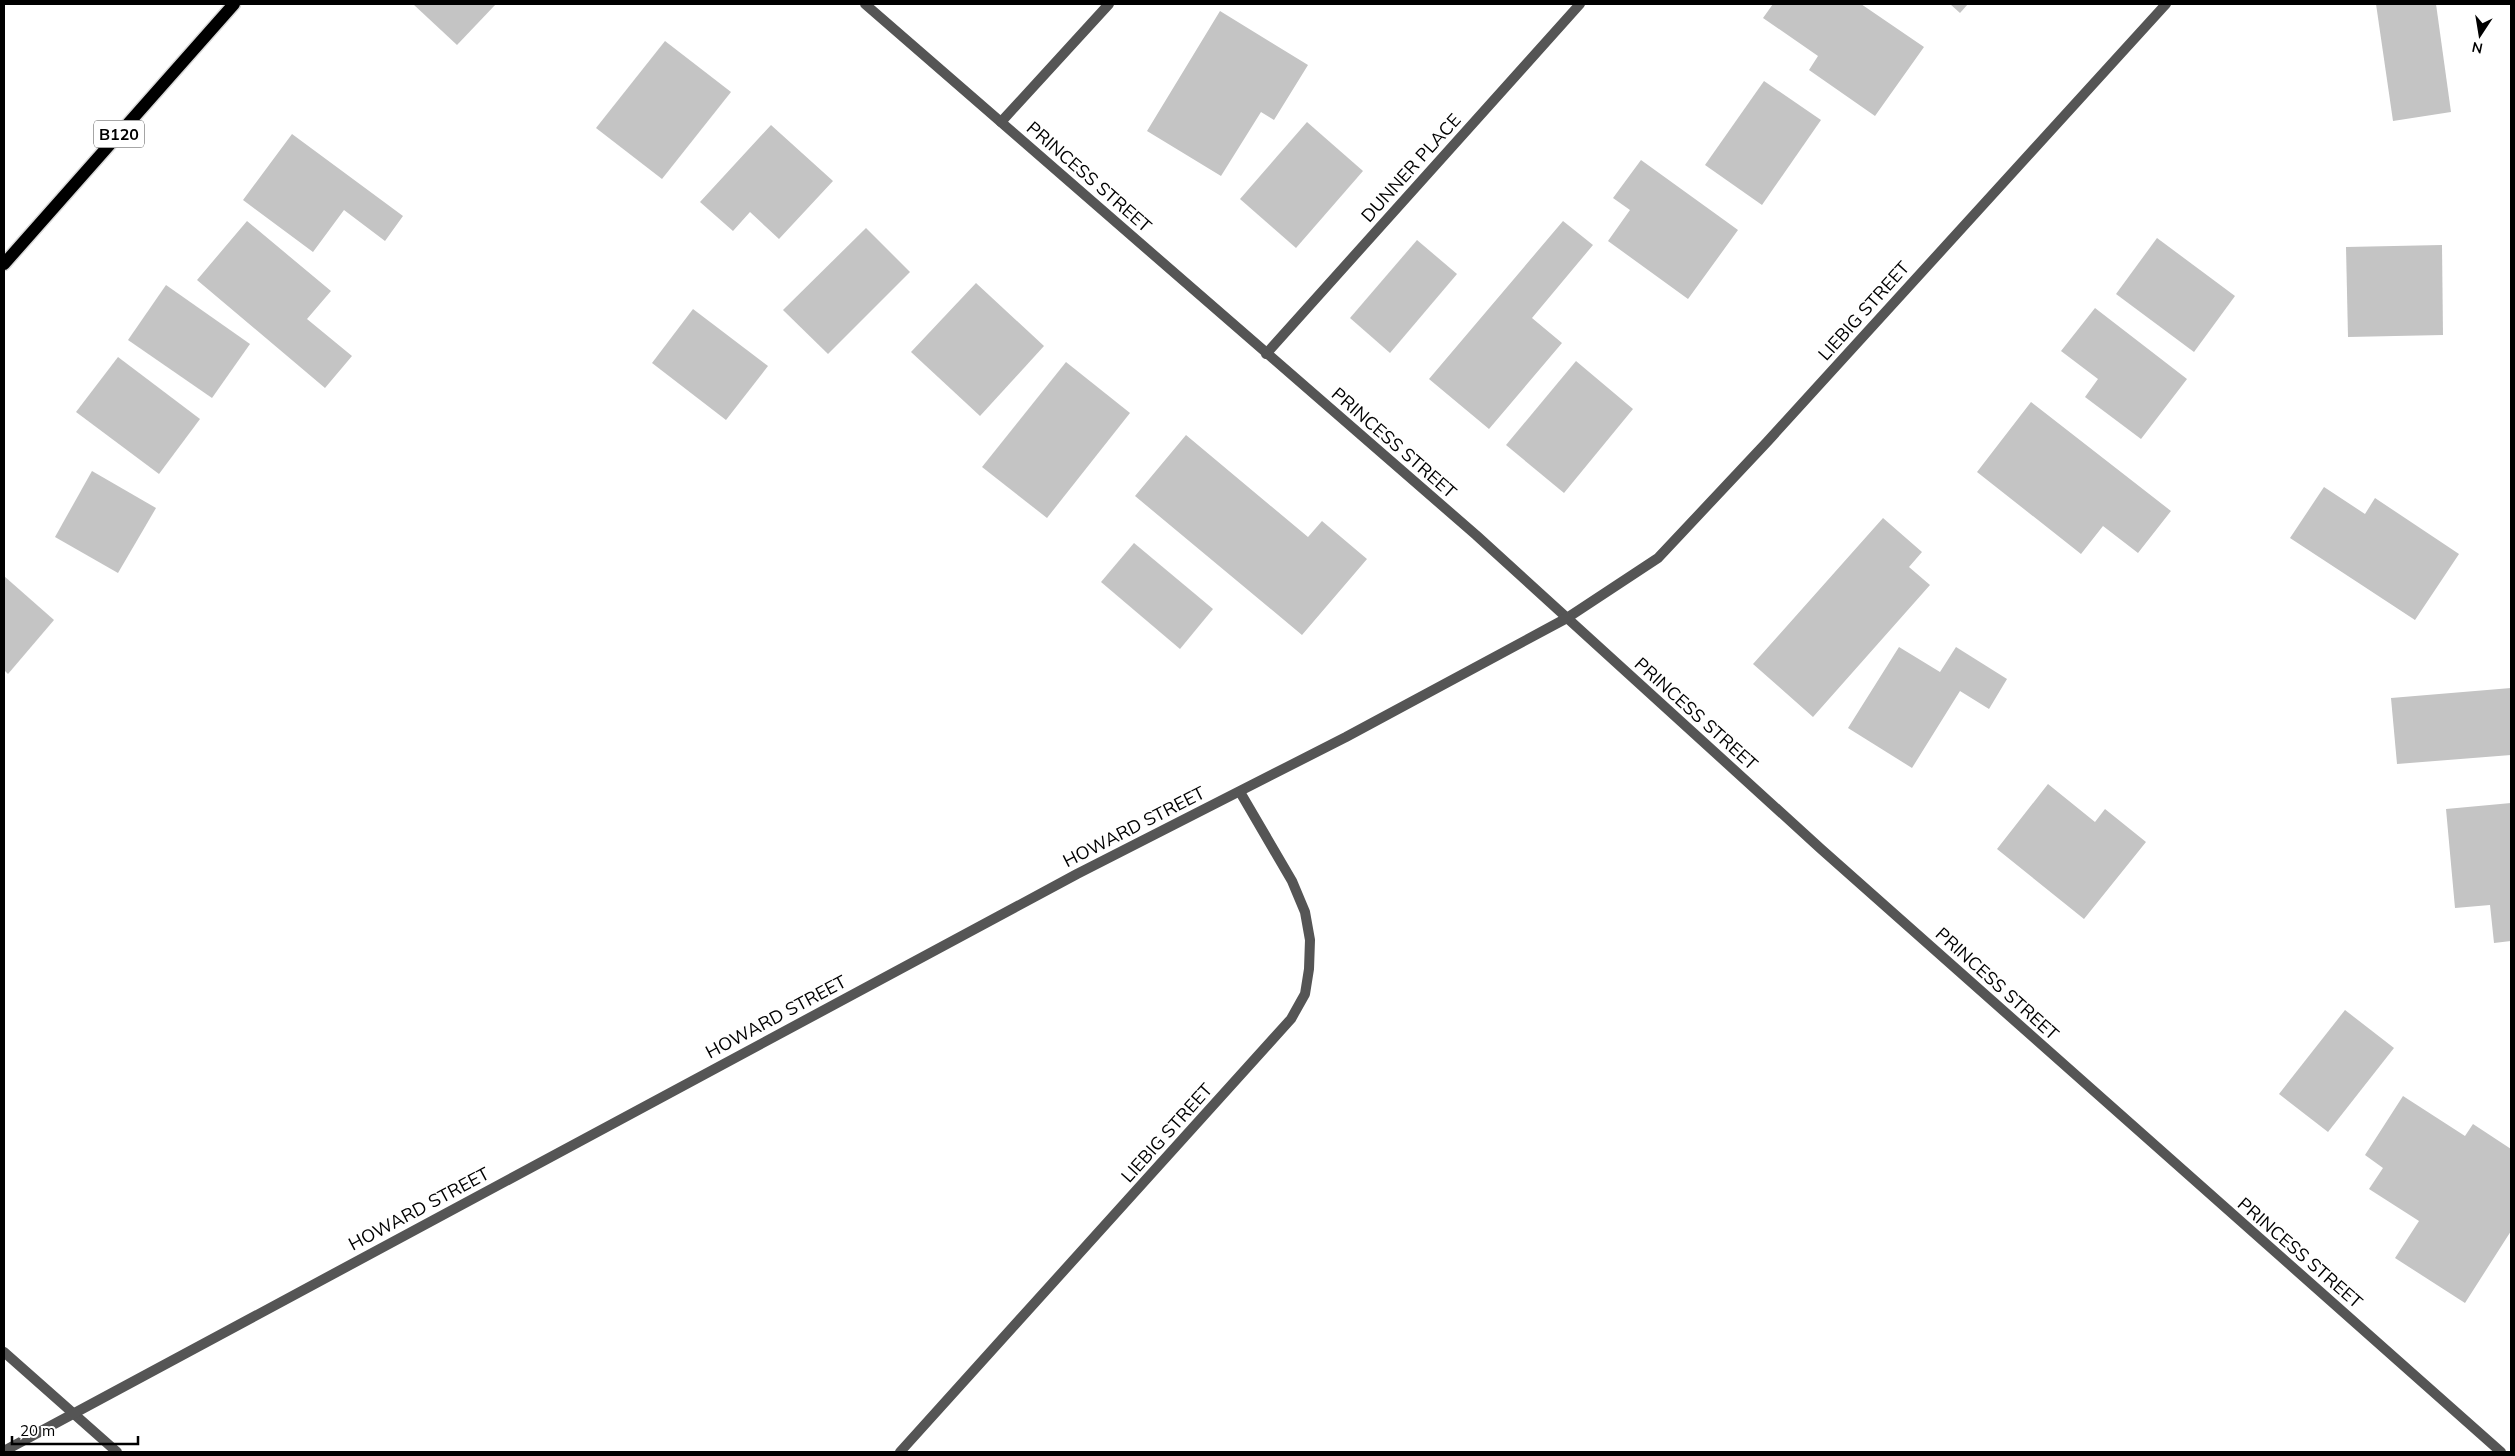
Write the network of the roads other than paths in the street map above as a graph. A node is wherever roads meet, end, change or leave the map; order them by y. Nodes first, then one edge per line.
1 (234, 4) edge
2 (865, 4) edge
3 (1109, 4) edge
4 (1580, 4) edge
5 (2166, 4) edge
6 (1001, 122) junction
7 (4, 264) edge
8 (1266, 354) junction
9 (1567, 618) junction
10 (1240, 792) junction
11 (4, 1352) edge
12 (74, 1413) junction
13 (4, 1451) edge
14 (117, 1452) edge
15 (900, 1452) edge
16 (2501, 1452) edge

1 - 7 main road, B120
2 - 6 street, PRINCESS STREET
3 - 6 street
4 - 8 street, DUNNER PLACE
5 - 9 street, LIEBIG STREET
6 - 8 street, PRINCESS STREET
8 - 9 street, PRINCESS STREET
9 - 10 street, HOWARD STREET
9 - 16 street, PRINCESS STREET
10 - 12 street, HOWARD STREET
10 - 15 street, LIEBIG STREET
11 - 12 street
12 - 13 street, HOWARD STREET
12 - 14 street

